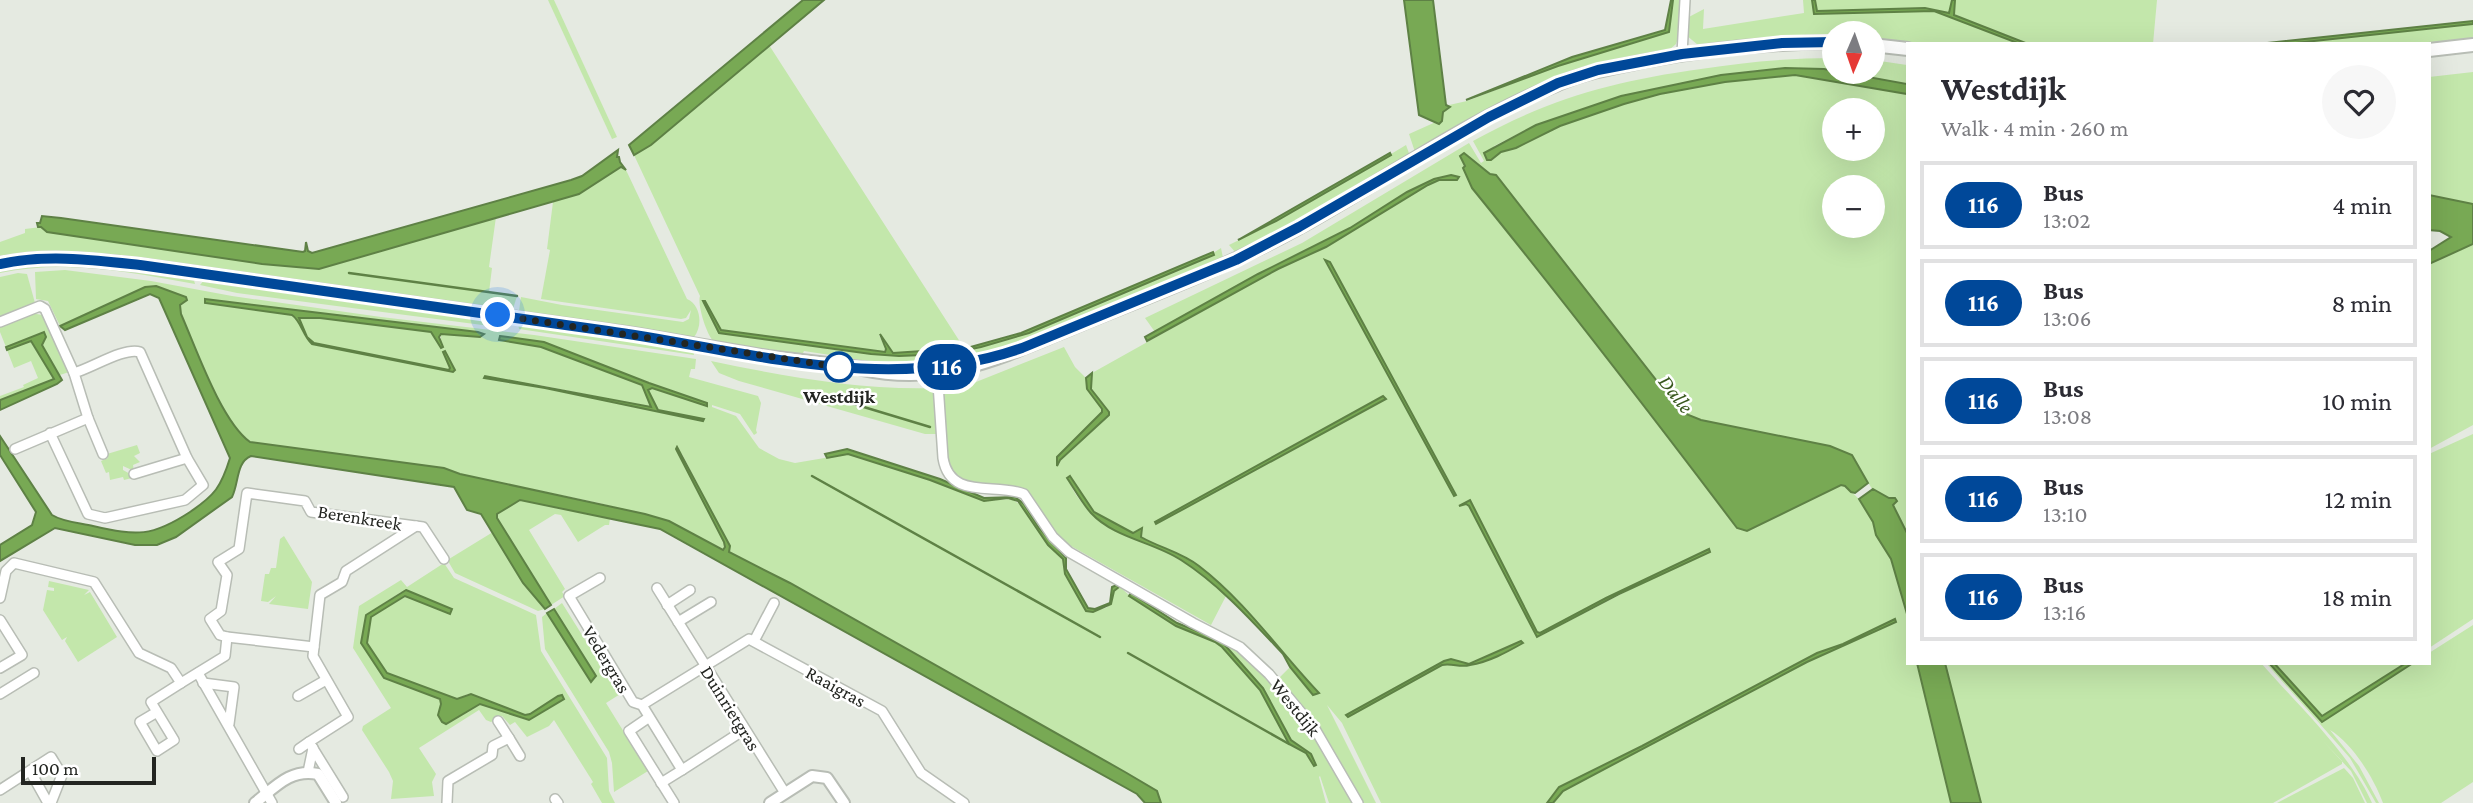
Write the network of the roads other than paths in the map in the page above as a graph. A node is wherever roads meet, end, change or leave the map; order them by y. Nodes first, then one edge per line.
1 (1685, 0) edge
2 (1822, 43) edge
3 (2473, 45) edge
4 (1885, 46) edge
5 (1906, 49) edge
6 (2431, 50) edge
7 (1682, 54) junction
8 (0, 264) edge
9 (0, 322) edge
10 (937, 371) junction
11 (74, 373) junction
12 (88, 418) junction
13 (50, 433) junction
14 (15, 449) dead end
15 (103, 454) dead end
16 (187, 458) junction
17 (134, 474) dead end
18 (416, 526) junction
19 (444, 559) dead end
20 (600, 578) dead end
21 (657, 588) dead end
22 (690, 590) dead end
23 (0, 598) edge
24 (711, 602) dead end
25 (774, 603) dead end
26 (667, 605) junction
27 (0, 620) edge
28 (678, 622) junction
29 (227, 637) junction
30 (754, 641) junction
31 (314, 647) junction
32 (705, 666) junction
33 (0, 668) edge
34 (34, 673) dead end
35 (198, 673) junction
36 (326, 680) junction
37 (181, 683) junction
38 (203, 683) junction
39 (0, 694) edge
40 (298, 696) dead end
41 (642, 705) junction
42 (157, 712) dead end
43 (648, 718) junction
44 (498, 721) dead end
45 (229, 724) junction
46 (744, 730) junction
47 (509, 738) junction
48 (311, 745) junction
49 (299, 749) dead end
50 (520, 756) dead end
51 (681, 770) junction
52 (30, 771) junction
53 (308, 772) junction
54 (662, 783) junction
55 (0, 790) edge
56 (785, 793) junction
57 (269, 799) edge
58 (340, 800) edge
59 (953, 800) edge
60 (49, 803) edge
61 (255, 803) edge
62 (447, 803) edge
63 (674, 803) edge
64 (770, 803) edge
65 (844, 803) edge
66 (964, 803) edge
67 (1358, 803) edge

1 - 7 street
2 - 7 main road
3 - 6 main road
4 - 5 main road
7 - 10 main road
8 - 10 main road
9 - 11 street
10 - 67 street, Westdijk
11 - 12 street
11 - 16 street
12 - 13 street
12 - 15 street
13 - 14 street
13 - 16 street
16 - 17 street
18 - 19 street, Berenkreek
18 - 29 street, Berenkreek
18 - 31 street
20 - 41 street, Vedergras
21 - 26 street, Duinrietgras
22 - 26 street
23 - 37 street
24 - 28 street
25 - 30 street
26 - 28 street, Duinrietgras
27 - 33 street
28 - 32 street, Duinrietgras
29 - 31 street
29 - 35 street, Berenkreek
30 - 32 street
30 - 59 street, Raaigras
31 - 36 street
32 - 41 street
32 - 46 street, Duinrietgras
34 - 39 street
35 - 37 street
35 - 38 street
36 - 40 street
36 - 48 street
37 - 42 street
38 - 45 street
38 - 45 street
41 - 43 street, Vedergras
43 - 51 street, Vedergras
43 - 54 street
44 - 47 street
45 - 57 street
46 - 51 street
46 - 56 street, Duinrietgras
47 - 50 street
47 - 62 street
48 - 49 street
48 - 53 street
48 - 58 street
51 - 54 street
52 - 55 street
52 - 60 street
52 - 60 street
53 - 57 street
53 - 58 street
54 - 63 street
56 - 64 street
56 - 65 street
57 - 61 street
59 - 66 street, Raaigras

